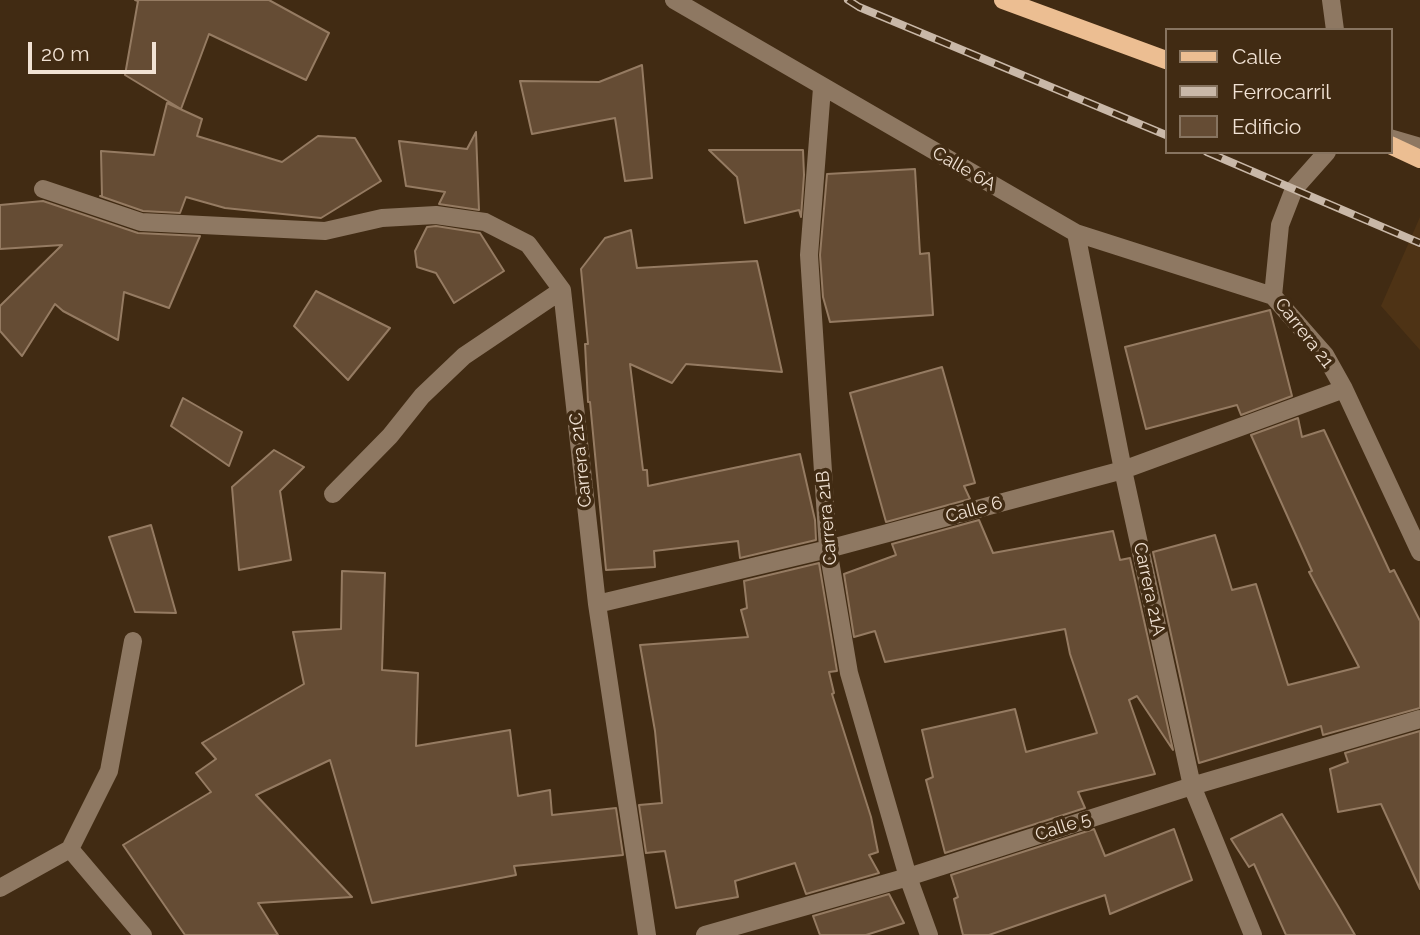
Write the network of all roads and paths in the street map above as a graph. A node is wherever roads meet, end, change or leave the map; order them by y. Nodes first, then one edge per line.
1 (674, 0) edge
2 (1003, 0) edge
3 (1331, 0) edge
4 (1335, 28) edge
5 (1164, 59) edge
6 (822, 88) junction
7 (1392, 139) edge
8 (1392, 146) edge
9 (1420, 147) edge
10 (1324, 154) edge
11 (1420, 159) edge
12 (43, 189) dead end
13 (1076, 233) junction
14 (562, 290) junction
15 (1273, 296) junction
16 (1344, 389) junction
17 (1123, 470) junction
18 (332, 494) dead end
19 (828, 549) junction
20 (1420, 552) edge
21 (597, 604) junction
22 (133, 641) dead end
23 (1420, 719) edge
24 (1192, 786) junction
25 (70, 849) junction
26 (908, 877) junction
27 (0, 888) edge
28 (143, 935) edge
29 (647, 935) edge
30 (705, 935) edge
31 (929, 935) edge
32 (1252, 935) edge

1 - 6 street, Calle 6A
2 - 5 main road
3 - 4 street
6 - 13 street, Calle 6A
6 - 19 street, Carrera 21B
7 - 9 street
8 - 11 main road
10 - 15 street, Carrera 21
12 - 14 street
13 - 15 street, Calle 6A
13 - 17 street, Carrera 21A
14 - 18 street
14 - 21 street, Carrera 21C
15 - 16 street, Carrera 21
16 - 17 street, Calle 6
16 - 20 street, Carrera 21
17 - 19 street, Calle 6
17 - 24 street, Carrera 21A
19 - 21 street, Calle 6
19 - 26 street, Carrera 21B
21 - 29 street, Carrera 21C
22 - 25 street
23 - 24 street, Calle 5
24 - 26 street, Calle 5
24 - 32 street, Carrera 21A
25 - 27 street
25 - 28 street
26 - 30 street, Calle 5
26 - 31 street, Carrera 21B

